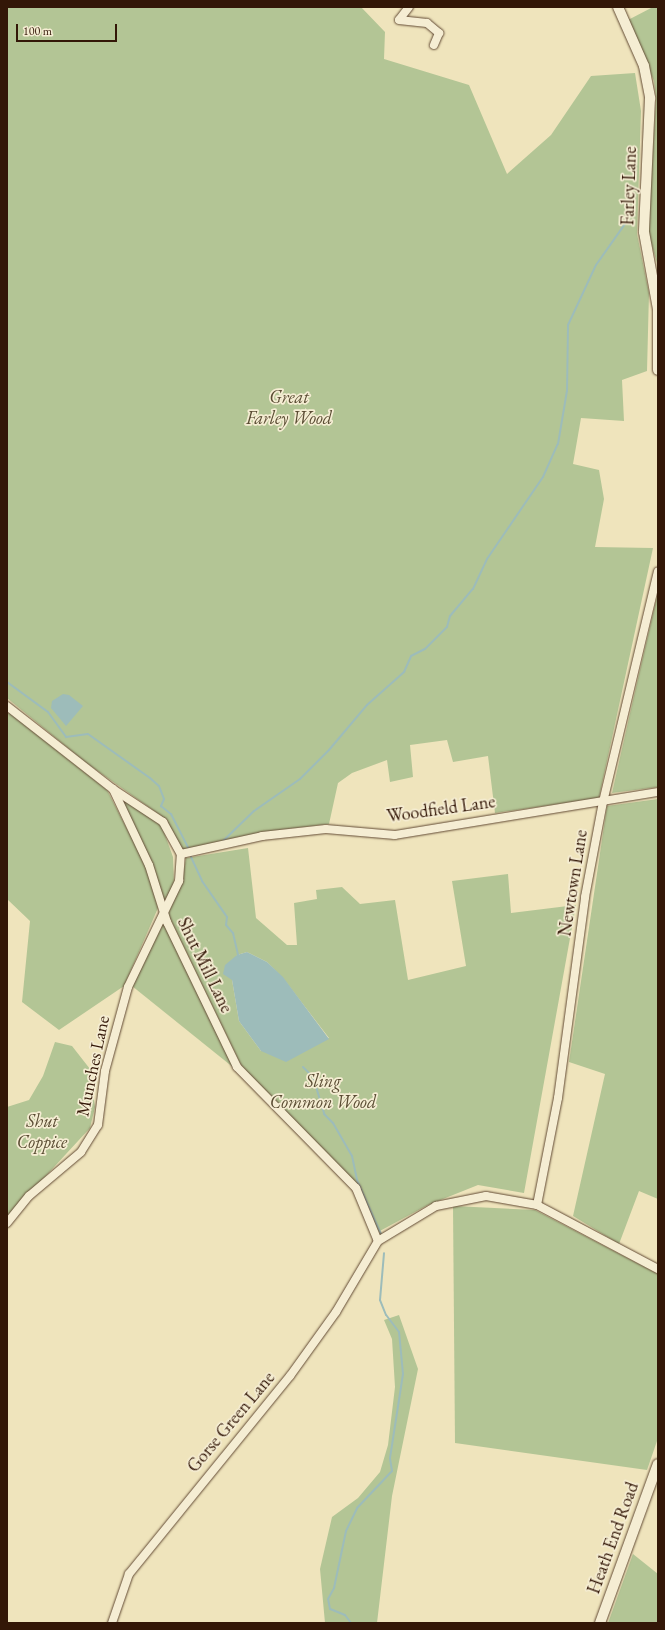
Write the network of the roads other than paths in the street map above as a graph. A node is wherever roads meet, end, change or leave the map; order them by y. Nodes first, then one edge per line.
1 (618, 7) edge
2 (407, 8) edge
3 (434, 46) dead end
4 (658, 370) edge
5 (658, 571) edge
6 (7, 706) edge
7 (113, 788) junction
8 (658, 792) edge
9 (603, 802) junction
10 (181, 854) junction
11 (162, 911) junction
12 (537, 1205) junction
13 (7, 1223) edge
14 (378, 1241) junction
15 (658, 1269) edge
16 (658, 1464) edge
17 (112, 1623) edge
18 (600, 1623) edge

1 - 4 street, Farley Lane
2 - 3 street
5 - 9 street, Newtown Lane
6 - 7 street, Shut Mill Lane
7 - 10 street
7 - 11 street, Shut Mill Lane
8 - 9 street, Woodfield Lane
9 - 10 street, Woodfield Lane
9 - 12 street, Newtown Lane
10 - 11 street
11 - 13 street, Munches Lane
11 - 14 street, Shut Mill Lane
12 - 14 street
12 - 15 street
14 - 17 street, Gorse Green Lane
16 - 18 street, Heath End Road

